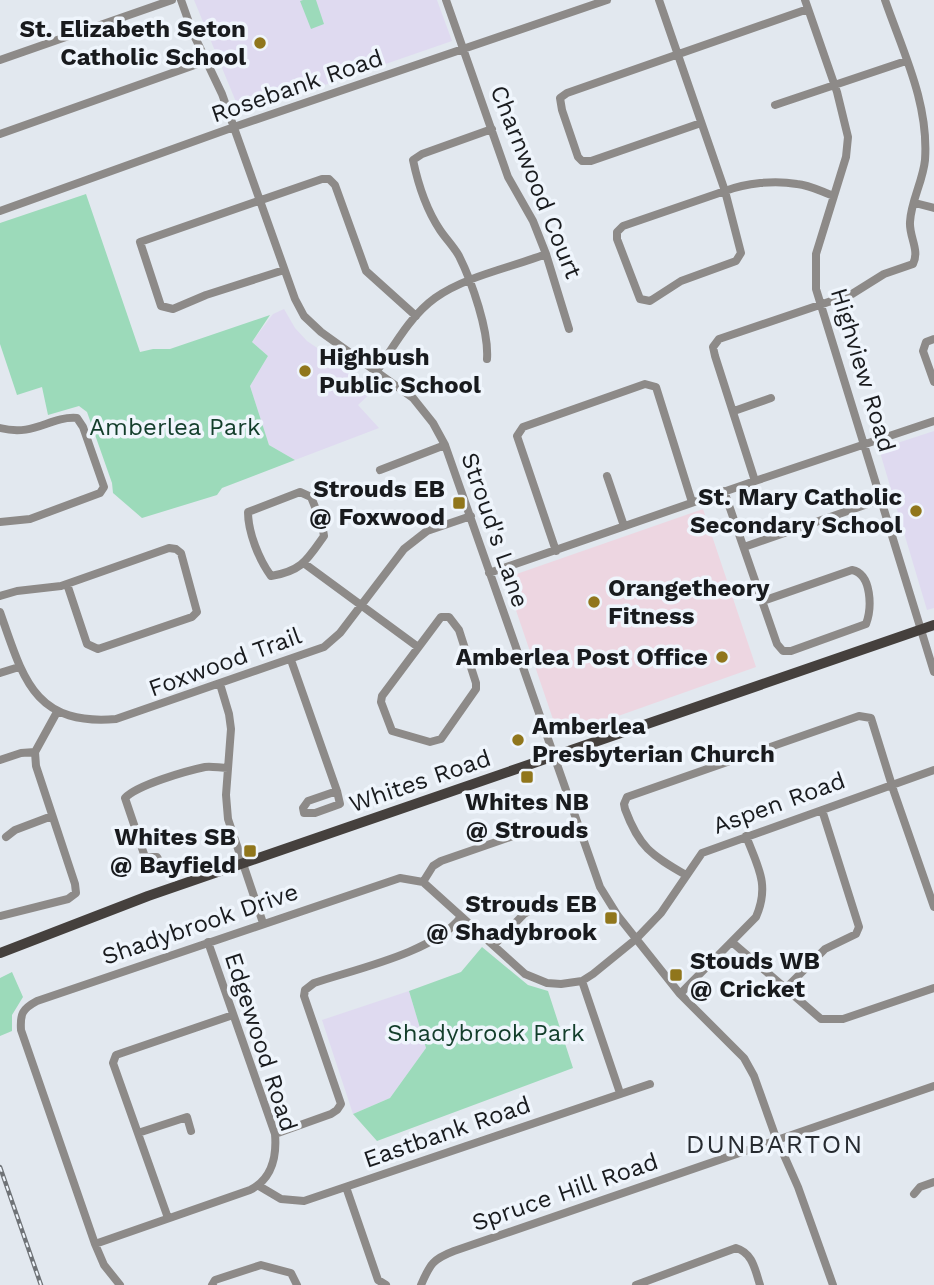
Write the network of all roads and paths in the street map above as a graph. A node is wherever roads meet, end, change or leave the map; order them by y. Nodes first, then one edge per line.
1 (172, 0) edge
2 (181, 0) edge
3 (446, 0) edge
4 (607, 0) edge
5 (659, 0) edge
6 (885, 0) edge
7 (806, 4) edge
8 (464, 49) junction
9 (678, 54) junction
10 (0, 60) edge
11 (206, 61) junction
12 (906, 61) junction
13 (834, 86) junction
14 (775, 105) dead end
15 (701, 123) junction
16 (234, 127) junction
17 (492, 129) junction
18 (0, 134) edge
19 (930, 134) edge
20 (725, 191) junction
21 (834, 196) junction
22 (258, 200) junction
23 (915, 203) junction
24 (934, 208) edge
25 (0, 211) edge
26 (546, 254) junction
27 (284, 270) junction
28 (469, 281) junction
29 (821, 304) junction
30 (416, 316) junction
31 (569, 329) dead end
32 (934, 339) edge
33 (487, 359) dead end
34 (377, 371) junction
35 (934, 382) edge
36 (771, 398) dead end
37 (734, 411) junction
38 (934, 421) edge
39 (0, 428) edge
40 (865, 443) junction
41 (445, 445) junction
42 (380, 470) dead end
43 (607, 476) dead end
44 (755, 481) junction
45 (724, 491) junction
46 (882, 499) junction
47 (692, 502) junction
48 (471, 516) junction
49 (0, 522) edge
50 (624, 526) junction
51 (744, 547) junction
52 (556, 551) junction
53 (304, 564) junction
54 (489, 573) junction
55 (67, 584) junction
56 (0, 596) edge
57 (763, 601) junction
58 (362, 605) junction
59 (0, 612) edge
60 (934, 625) edge
61 (921, 629) junction
62 (418, 647) junction
63 (292, 660) junction
64 (19, 667) junction
65 (934, 672) edge
66 (0, 673) edge
67 (220, 684) junction
68 (57, 712) junction
69 (35, 752) junction
70 (554, 757) junction
71 (0, 760) edge
72 (228, 768) junction
73 (934, 770) edge
74 (891, 784) junction
75 (337, 791) dead end
76 (822, 810) junction
77 (52, 816) junction
78 (519, 834) dead end
79 (747, 836) junction
80 (6, 837) dead end
81 (145, 857) dead end
82 (243, 864) junction
83 (686, 875) junction
84 (422, 882) junction
85 (934, 907) edge
86 (548, 910) dead end
87 (0, 916) edge
88 (461, 916) junction
89 (263, 923) junction
90 (636, 939) junction
91 (208, 942) junction
92 (733, 943) junction
93 (494, 945) junction
94 (0, 953) edge
95 (582, 981) junction
96 (934, 988) edge
97 (785, 989) junction
98 (681, 994) junction
99 (233, 1015) junction
100 (650, 1084) dead end
101 (934, 1086) edge
102 (620, 1093) junction
103 (191, 1130) dead end
104 (138, 1132) junction
105 (275, 1134) junction
106 (778, 1139) junction
107 (934, 1182) edge
108 (259, 1186) junction
109 (346, 1187) junction
110 (914, 1194) dead end
111 (168, 1219) junction
112 (95, 1244) junction
113 (120, 1285) edge
114 (212, 1285) edge
115 (297, 1285) edge
116 (386, 1285) edge
117 (421, 1285) edge
118 (636, 1285) edge
119 (760, 1285) edge
120 (833, 1285) edge

1 - 10 street
2 - 11 street, Stroud's Lane
3 - 8 street, Charnwood Court
4 - 8 street, Rosebank Road
5 - 9 street
6 - 12 street
7 - 9 street
7 - 13 street, Highview Road
8 - 16 street, Rosebank Road
8 - 17 street, Charnwood Court
9 - 15 street
9 - 15 street
11 - 16 street, Stroud's Lane
11 - 18 street
12 - 13 street
12 - 19 street
13 - 14 street
13 - 21 street, Highview Road
15 - 20 street
16 - 22 street, Stroud's Lane
16 - 25 street, Rosebank Road
17 - 26 street, Charnwood Court
17 - 28 street
19 - 23 street
20 - 20 street
20 - 21 street
21 - 29 street, Highview Road
22 - 27 street, Stroud's Lane
22 - 27 street
22 - 30 street
23 - 24 street
23 - 29 street
26 - 28 street
26 - 31 street, Charnwood Court
27 - 34 street, Stroud's Lane
28 - 30 street
28 - 33 street
29 - 37 street
29 - 40 street, Highview Road
30 - 34 street
32 - 35 street
34 - 41 street, Stroud's Lane
36 - 37 street
37 - 44 street
38 - 40 street
39 - 49 street
40 - 44 street
40 - 46 street, Highview Road
41 - 42 street
41 - 48 street, Stroud's Lane
43 - 50 street
44 - 45 street
45 - 47 street
45 - 51 street
46 - 51 street
46 - 61 street, Highview Road
47 - 50 street
47 - 52 street
48 - 54 street, Stroud's Lane
48 - 58 street, Foxwood Trail
50 - 52 street
51 - 57 street
52 - 54 street
53 - 53 street
53 - 58 street
54 - 70 street, Stroud's Lane
55 - 55 street
55 - 56 street
57 - 57 street
58 - 62 street
58 - 63 street, Foxwood Trail
59 - 64 street, Foxwood Trail
60 - 61 main road, Whites Road
61 - 65 street, Highview Road
61 - 70 main road, Whites Road
62 - 62 street
63 - 67 street, Foxwood Trail
63 - 75 street
64 - 66 street
64 - 68 street, Foxwood Trail
67 - 68 street, Foxwood Trail
67 - 72 street
68 - 69 street
69 - 71 street
69 - 77 street
70 - 82 main road, Whites Road
70 - 90 street, Stroud's Lane
72 - 81 street
72 - 82 street
73 - 74 street, Aspen Road
74 - 76 street, Aspen Road
74 - 83 street
74 - 85 street
76 - 79 street, Aspen Road
76 - 97 street
77 - 80 street
77 - 87 street
78 - 84 street
79 - 83 street, Aspen Road
79 - 92 street
82 - 89 street
82 - 94 main road, Whites Road
83 - 90 street, Aspen Road
84 - 88 street
84 - 89 street, Shadybrook Drive
86 - 93 street
88 - 93 street
88 - 105 street
89 - 91 street, Shadybrook Drive
90 - 95 street
90 - 98 street, Stroud's Lane
91 - 99 street, Edgewood Road
91 - 112 street, Shadybrook Drive
92 - 97 street
92 - 98 street
93 - 95 street
95 - 102 street
96 - 97 street
98 - 106 street, Stroud's Lane
99 - 104 street
99 - 105 street, Edgewood Road
100 - 102 street, Eastbank Road
101 - 106 street, Spruce Hill Road
102 - 109 street, Eastbank Road
103 - 104 street
104 - 111 street
105 - 108 street, Edgewood Road
106 - 117 street, Spruce Hill Road
106 - 120 street, Stroud's Lane
107 - 110 street
108 - 109 street, Eastbank Road
108 - 111 street
109 - 116 street
111 - 112 street
112 - 113 street, Shadybrook Drive
114 - 115 street
118 - 119 street

